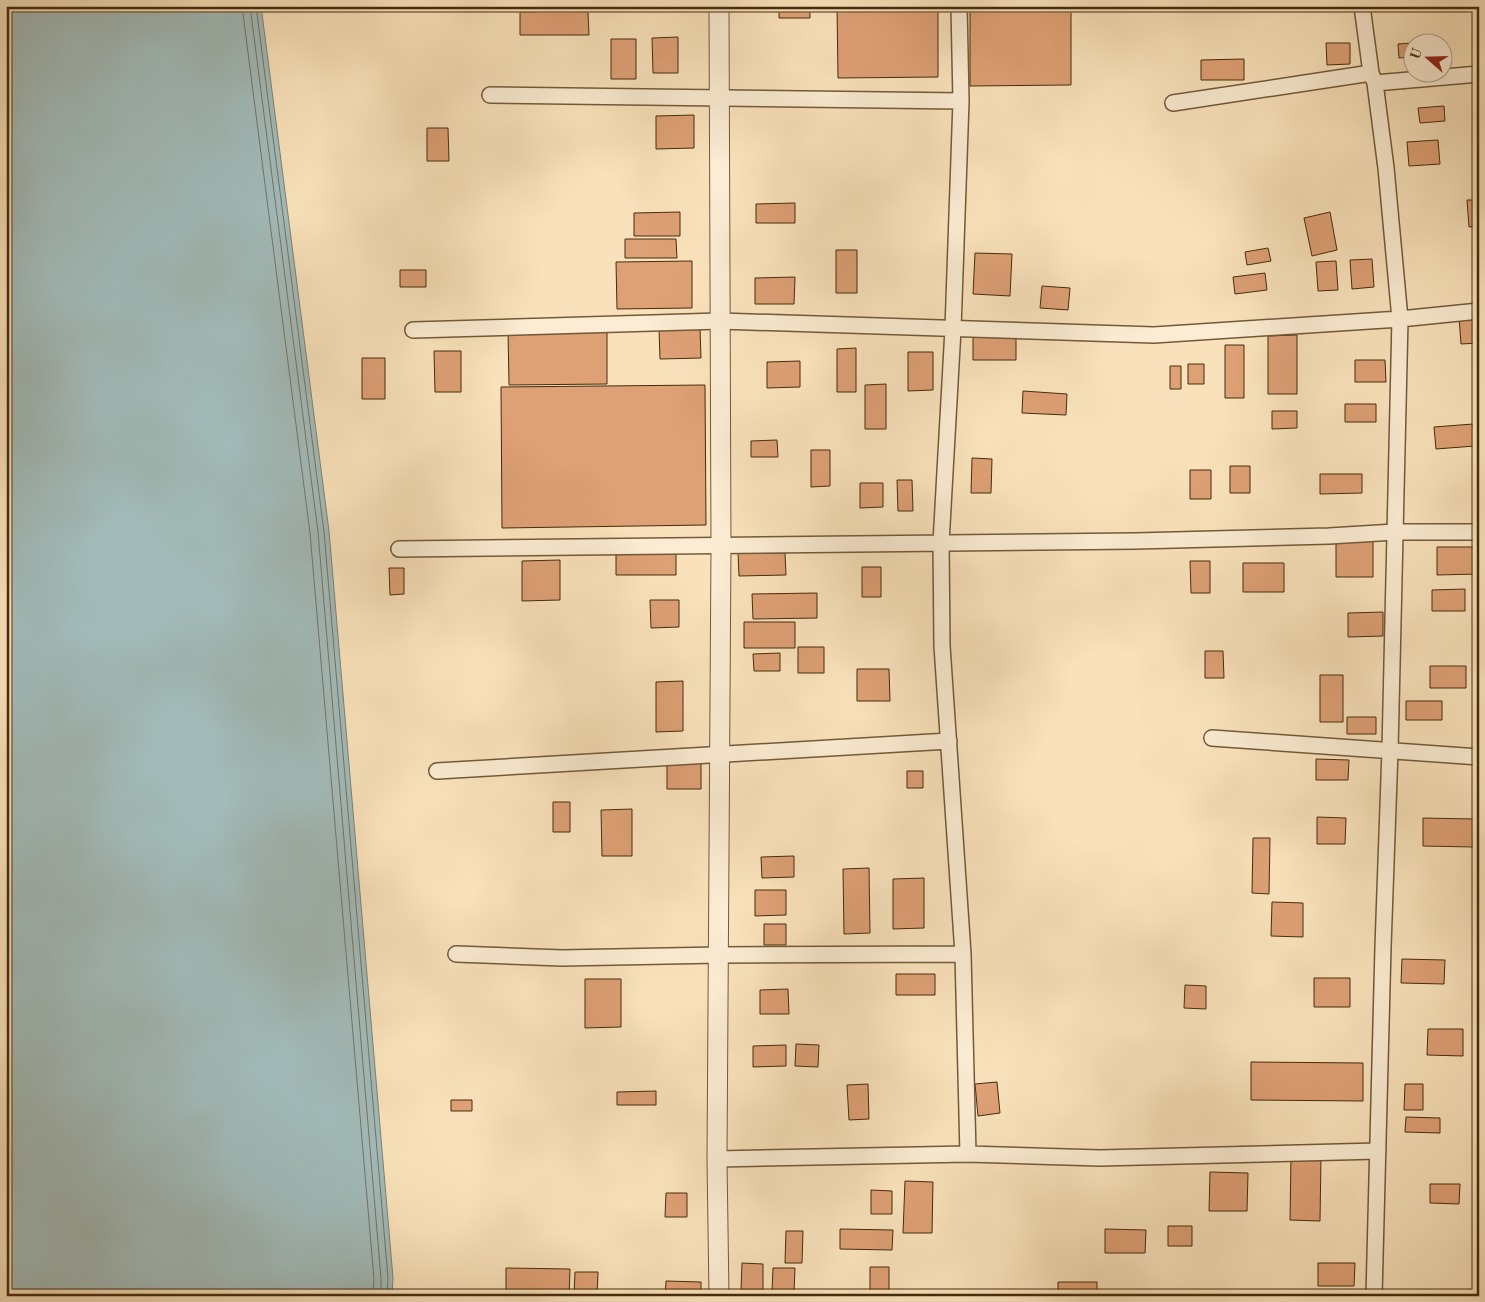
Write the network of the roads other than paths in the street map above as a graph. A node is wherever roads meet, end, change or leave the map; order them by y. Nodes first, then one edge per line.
1 (719, 6) edge
2 (959, 6) edge
3 (1362, 6) edge
4 (1479, 74) edge
5 (1373, 78) junction
6 (490, 95) dead end
7 (720, 99) junction
8 (961, 101) junction
9 (1172, 103) dead end
10 (1479, 311) edge
11 (1400, 319) junction
12 (720, 321) junction
13 (953, 329) junction
14 (413, 330) dead end
15 (1395, 532) junction
16 (1479, 532) edge
17 (941, 543) junction
18 (721, 547) junction
19 (399, 549) dead end
20 (1212, 738) dead end
21 (949, 741) junction
22 (1390, 750) junction
23 (720, 755) junction
24 (1479, 757) edge
25 (437, 771) dead end
26 (456, 954) dead end
27 (962, 954) junction
28 (719, 955) junction
29 (1378, 1151) junction
30 (968, 1154) junction
31 (718, 1158) junction
32 (719, 1296) edge
33 (1374, 1296) edge

1 - 7 street
2 - 8 street
3 - 5 street
4 - 5 street
5 - 9 street
5 - 11 street
6 - 7 street
7 - 8 street
7 - 12 street
8 - 13 street
10 - 11 street
11 - 13 street
11 - 15 street
12 - 13 street
12 - 14 street
12 - 18 street
13 - 17 street
15 - 16 street
15 - 17 street
15 - 22 street
17 - 18 street
17 - 21 street
18 - 19 street
18 - 23 street
20 - 22 street
21 - 23 street
21 - 27 street
22 - 24 street
22 - 29 street
23 - 25 street
23 - 28 street
26 - 28 street
27 - 28 street
27 - 30 street
28 - 31 street
29 - 30 street
29 - 33 street
30 - 31 street
31 - 32 street

